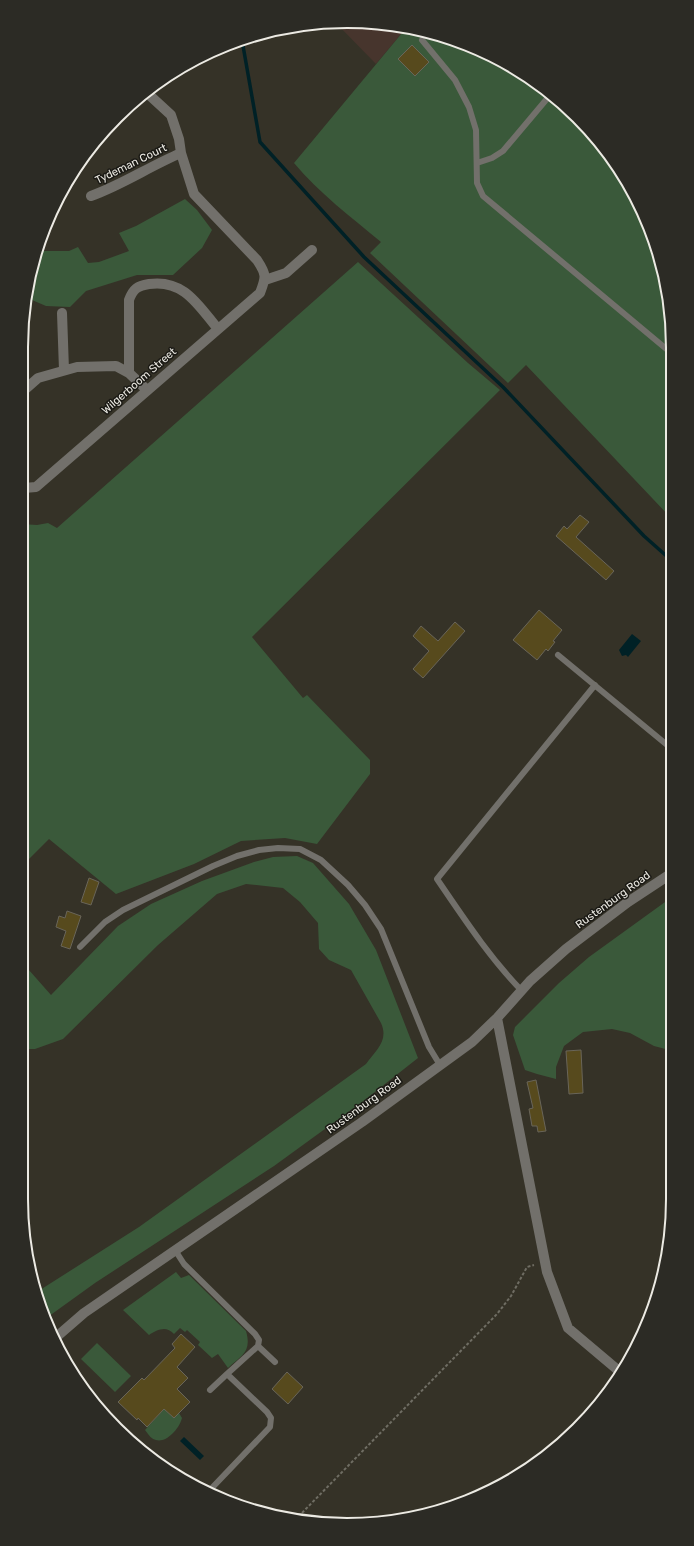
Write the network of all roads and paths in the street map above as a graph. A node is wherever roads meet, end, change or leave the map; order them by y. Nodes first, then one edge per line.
1 (422, 40) dead end
2 (150, 96) edge
3 (547, 99) edge
4 (181, 153) junction
5 (477, 163) junction
6 (91, 196) dead end
7 (312, 250) dead end
8 (265, 280) junction
9 (62, 313) dead end
10 (218, 328) junction
11 (666, 349) edge
12 (64, 370) junction
13 (130, 373) junction
14 (28, 384) edge
15 (147, 390) junction
16 (28, 488) edge
17 (558, 655) dead end
18 (595, 685) junction
19 (666, 744) edge
20 (666, 876) edge
21 (80, 947) dead end
22 (522, 991) junction
23 (497, 1018) junction
24 (440, 1065) junction
25 (175, 1250) junction
26 (547, 1272) junction
27 (59, 1335) edge
28 (258, 1346) junction
29 (275, 1362) dead end
30 (616, 1369) edge
31 (227, 1374) junction
32 (210, 1390) dead end
33 (212, 1488) edge
34 (301, 1514) edge

1 - 5 lane
2 - 4 street
3 - 5 lane
4 - 6 street, Tydeman Court
4 - 8 street
5 - 11 lane
7 - 8 street
8 - 10 street, Wilgerboom Street
9 - 12 street
10 - 13 street
10 - 15 street, Wilgerboom Street
12 - 13 street
12 - 14 street
13 - 15 street
15 - 16 street, Wilgerboom Street
17 - 18 lane
18 - 19 lane
18 - 22 lane
20 - 22 street, Rustenburg Road
21 - 24 lane
22 - 23 street, Rustenburg Road
23 - 24 street, Rustenburg Road
23 - 26 street
24 - 25 street, Rustenburg Road
25 - 27 street, Rustenburg Road
25 - 28 lane
26 - 30 street
26 - 34 path
28 - 29 lane
28 - 31 lane
31 - 32 lane
31 - 33 lane

